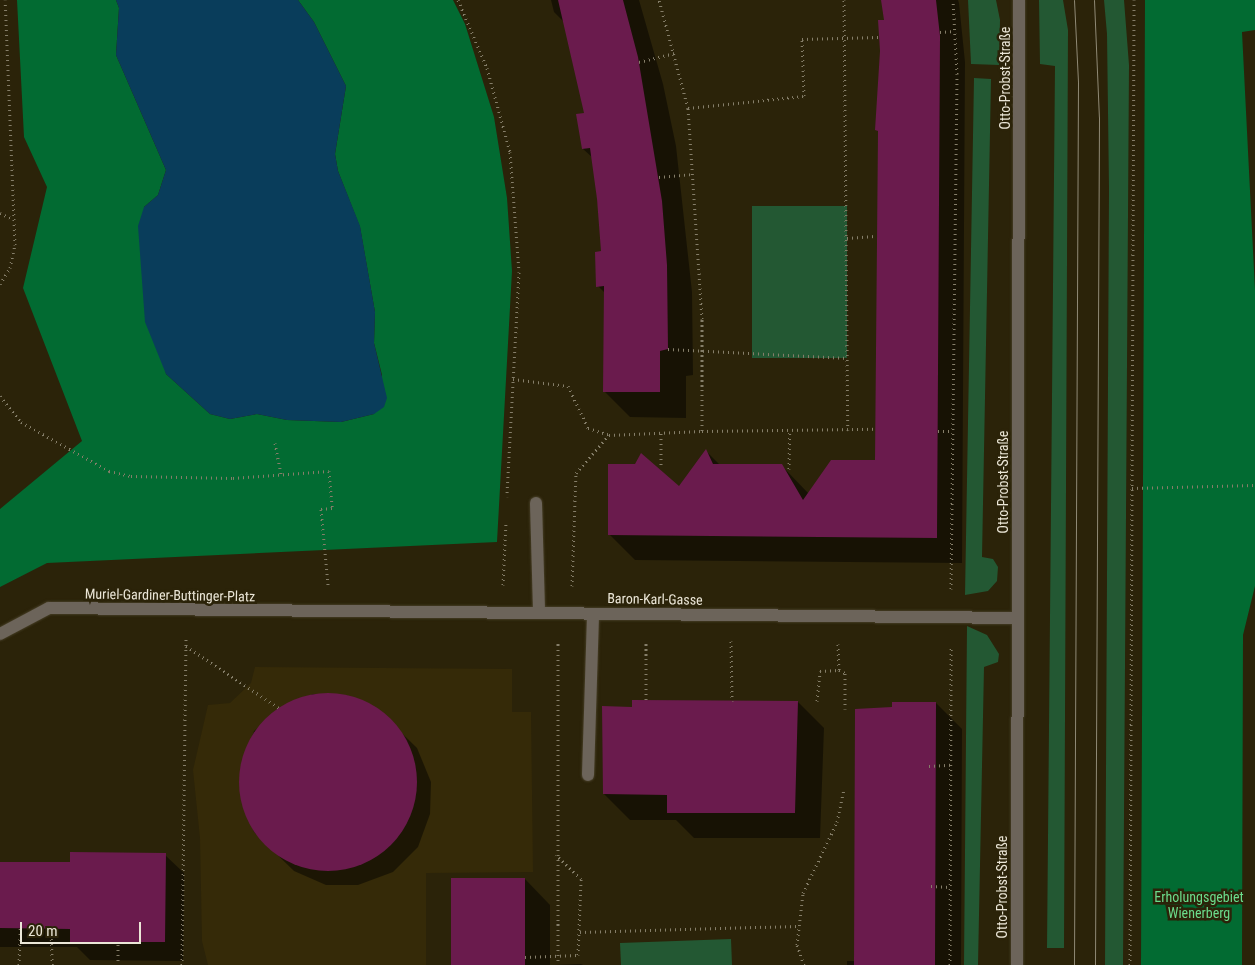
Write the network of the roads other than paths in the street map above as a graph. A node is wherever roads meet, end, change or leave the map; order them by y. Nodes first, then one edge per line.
1 (1019, 0) edge
2 (536, 503) dead end
3 (292, 611) joint
4 (539, 613) junction
5 (593, 614) junction
6 (1018, 618) junction
7 (0, 634) edge
8 (588, 775) dead end
9 (1017, 965) edge

1 - 6 street, Otto-Probst-Straße
2 - 4 street
3 - 4 street, Baron-Karl-Gasse
3 - 7 street, Muriel-Gardiner-Buttinger-Platz
4 - 5 street, Baron-Karl-Gasse
5 - 6 street, Baron-Karl-Gasse
5 - 8 street
6 - 9 street, Otto-Probst-Straße

